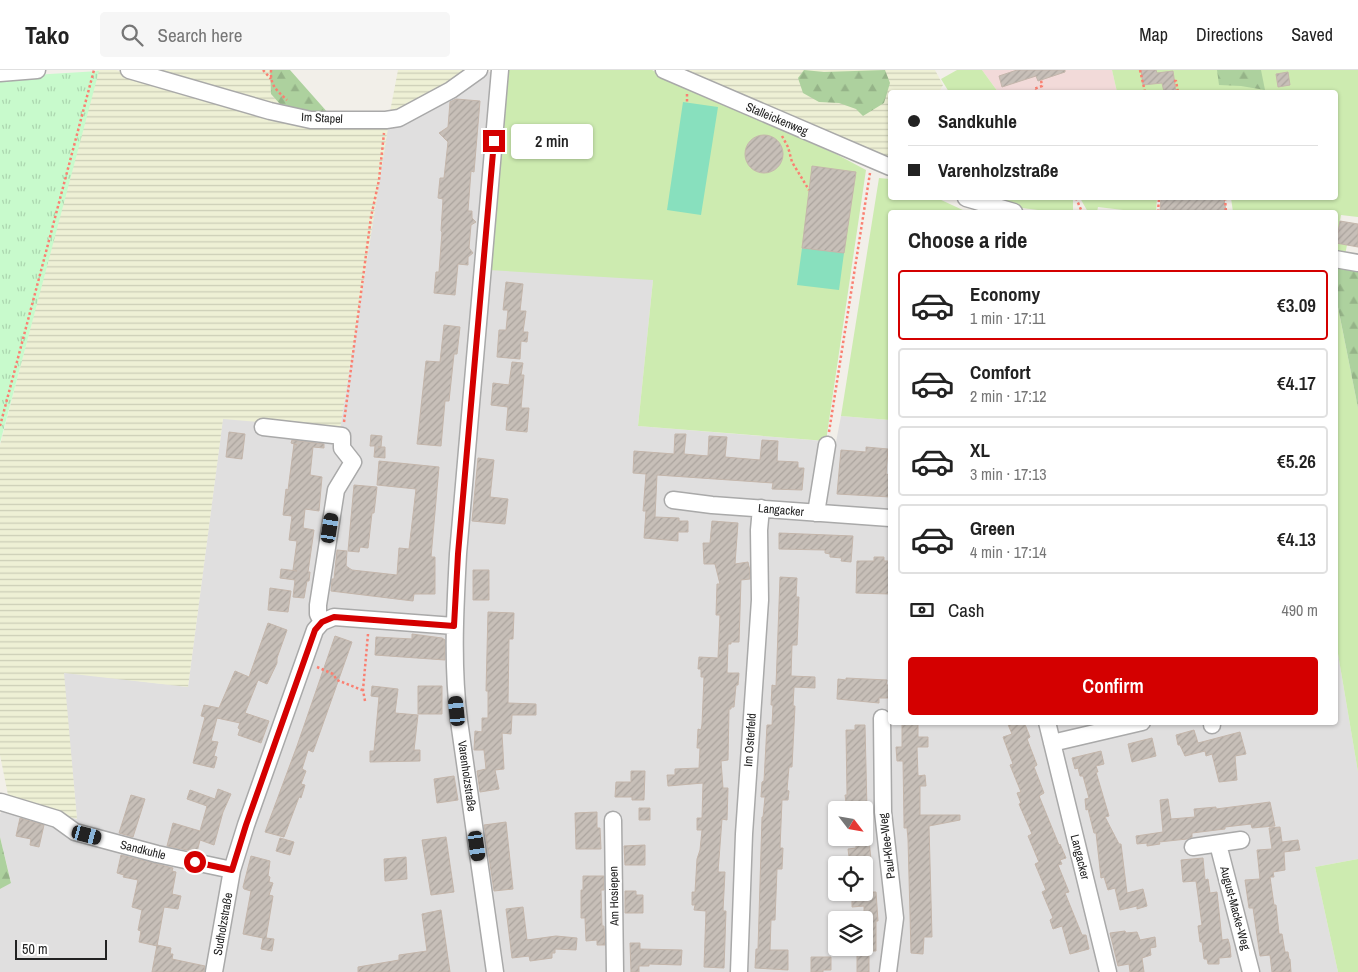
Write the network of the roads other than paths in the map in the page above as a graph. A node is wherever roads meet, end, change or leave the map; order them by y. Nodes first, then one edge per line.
1 (37, 70) edge
2 (128, 70) edge
3 (479, 70) edge
4 (500, 70) edge
5 (664, 70) edge
6 (0, 73) edge
7 (888, 166) edge
8 (973, 200) edge
9 (1007, 210) edge
10 (1338, 260) edge
11 (1358, 263) edge
12 (263, 427) dead end
13 (827, 444) road end
14 (672, 500) dead end
15 (761, 508) junction
16 (816, 513) junction
17 (888, 518) edge
18 (322, 622) junction
19 (454, 626) junction
20 (882, 718) dead end
21 (1048, 725) edge
22 (1129, 725) edge
23 (1052, 743) junction
24 (1, 802) edge
25 (613, 820) dead end
26 (1241, 840) dead end
27 (1218, 844) junction
28 (1193, 847) dead end
29 (232, 870) junction
30 (214, 972) edge
31 (495, 972) edge
32 (615, 972) edge
33 (739, 972) edge
34 (888, 972) edge
35 (1108, 972) edge
36 (1251, 972) edge

1 - 6 street
2 - 3 street, Im Stapel
4 - 19 street, Varenholzstraße
5 - 7 street, Stalleickenweg
8 - 9 street
10 - 11 street
12 - 18 street
13 - 16 street
14 - 15 street, Langacker
15 - 16 street, Langacker
15 - 33 street, Im Osterfeld
16 - 17 street, Langacker
18 - 19 street
18 - 29 street, Sudholzstraße
19 - 31 street, Varenholzstraße
20 - 34 street, Paul-Klee-Weg
21 - 23 street, Langacker
22 - 23 street
23 - 35 street, Langacker
24 - 29 street, Sandkuhle
25 - 32 street, Am Hosiepen
26 - 27 street
27 - 28 street
27 - 36 street, August-Macke-Weg
29 - 30 street, Sudholzstraße

